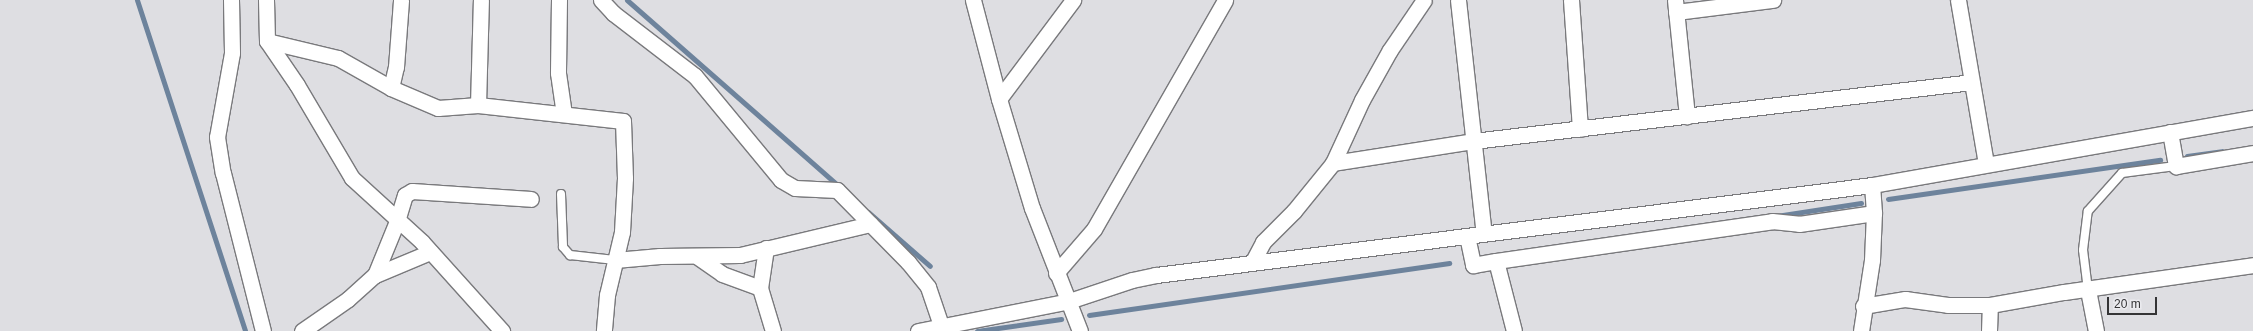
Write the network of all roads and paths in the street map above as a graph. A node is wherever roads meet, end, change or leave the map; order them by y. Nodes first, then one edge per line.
1 (231, 0) edge
2 (266, 0) edge
3 (401, 0) edge
4 (481, 0) edge
5 (559, 0) edge
6 (601, 0) edge
7 (973, 0) edge
8 (1073, 0) edge
9 (1224, 0) edge
10 (1424, 0) edge
11 (1458, 0) edge
12 (1571, 0) edge
13 (1774, 0) edge
14 (1958, 0) edge
15 (1676, 6) edge
16 (267, 41) junction
17 (1972, 82) junction
18 (391, 88) junction
19 (999, 99) junction
20 (478, 105) junction
21 (564, 114) junction
22 (1687, 116) junction
23 (2253, 118) edge
24 (1580, 129) junction
25 (2170, 132) junction
26 (1473, 141) junction
27 (2253, 153) edge
28 (1334, 163) junction
29 (1986, 163) junction
30 (2176, 166) junction
31 (1872, 185) junction
32 (561, 194) dead end
33 (531, 199) dead end
34 (1874, 213) junction
35 (397, 221) junction
36 (870, 224) junction
37 (1484, 234) junction
38 (1467, 236) junction
39 (766, 248) junction
40 (430, 252) junction
41 (698, 257) junction
42 (615, 260) junction
43 (1496, 261) junction
44 (1252, 263) junction
45 (2253, 265) edge
46 (1056, 273) junction
47 (374, 275) junction
48 (760, 288) junction
49 (2088, 290) junction
50 (1069, 301) junction
51 (1863, 306) junction
52 (1990, 306) junction
53 (942, 329) edge
54 (263, 331) edge
55 (302, 331) edge
56 (502, 331) edge
57 (604, 331) edge
58 (773, 331) edge
59 (918, 331) edge
60 (1080, 331) edge
61 (1514, 331) edge
62 (1861, 331) edge
63 (1988, 331) edge
64 (2096, 331) edge

1 - 54 street
2 - 16 street
3 - 18 street
4 - 20 street
5 - 21 street
6 - 36 street
7 - 19 street
8 - 19 street
9 - 46 street
10 - 28 street
11 - 26 street
12 - 24 street
13 - 15 street
14 - 17 street
15 - 22 street
16 - 18 street
16 - 35 street
17 - 22 street
17 - 29 street
18 - 20 street
19 - 46 street
20 - 21 street
21 - 42 street
22 - 24 street
23 - 25 street
24 - 26 street
25 - 29 street
25 - 30 street
26 - 28 street
26 - 37 street
27 - 30 street
28 - 44 street
29 - 31 street
30 - 49 lane
31 - 34 street
31 - 37 street
32 - 42 lane
33 - 35 street
34 - 43 street
34 - 51 street
35 - 40 street
35 - 47 street
36 - 39 street
36 - 53 street
37 - 38 street
38 - 43 street
38 - 44 street
39 - 41 street
39 - 48 street
40 - 47 street
40 - 56 street
41 - 42 street
41 - 48 street
42 - 57 street
43 - 61 street
44 - 50 street
45 - 49 street
46 - 50 street
47 - 55 street
48 - 58 street
49 - 52 street
49 - 64 street
50 - 53 street
50 - 60 street
51 - 52 street
51 - 62 street
52 - 63 street
53 - 59 street

